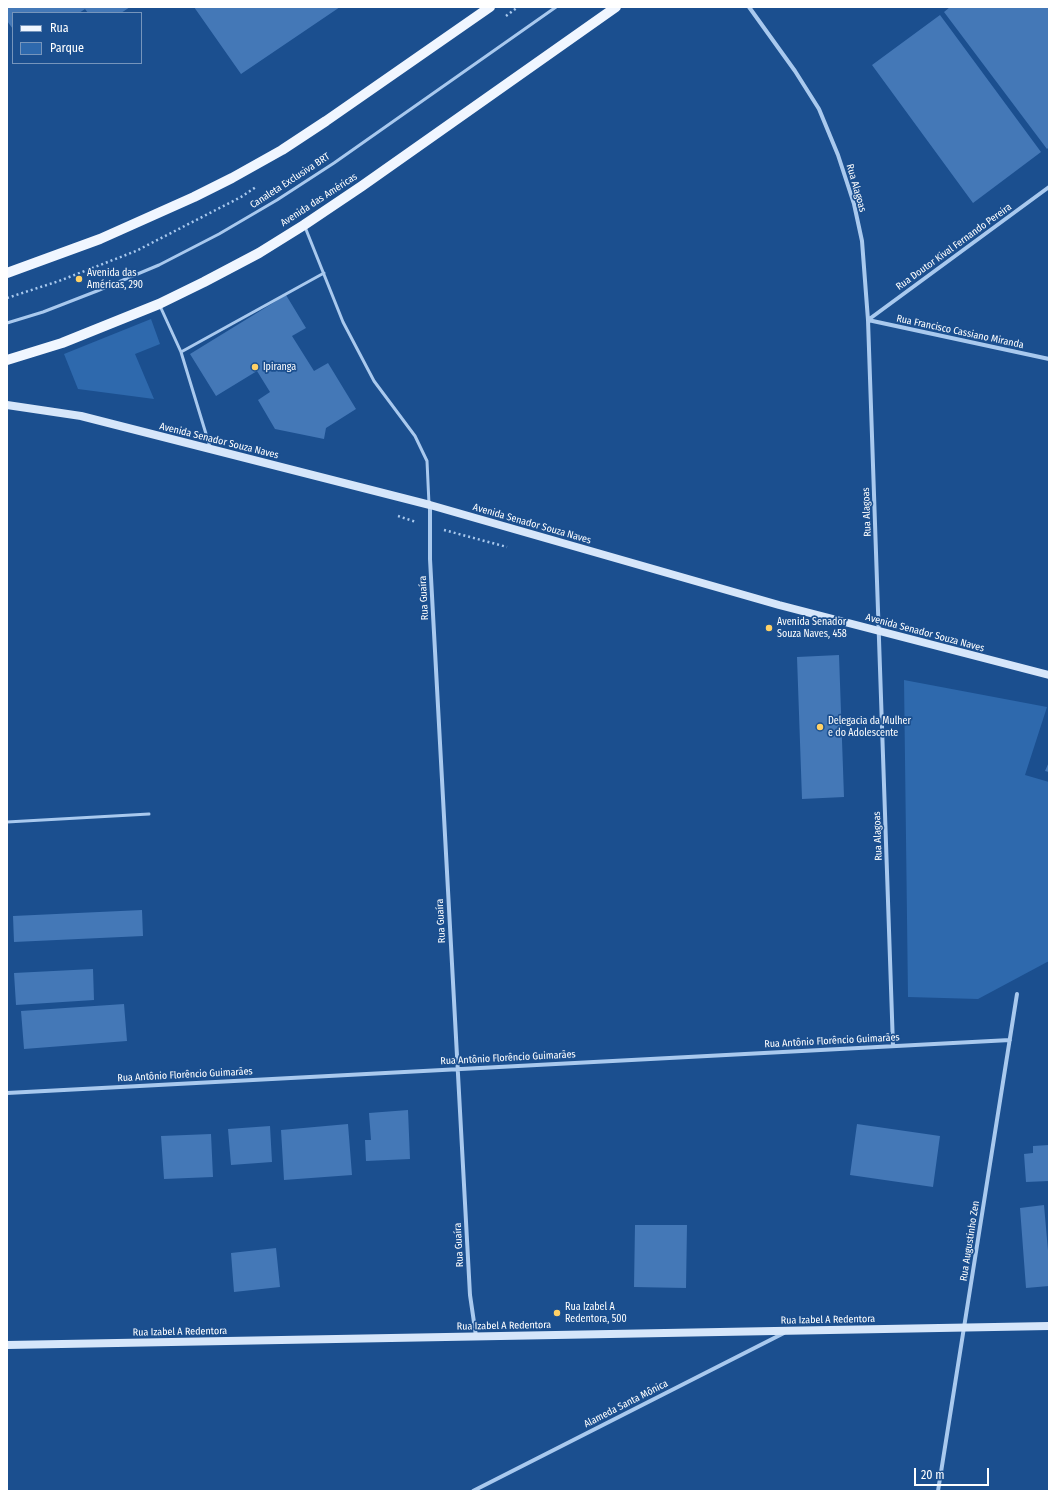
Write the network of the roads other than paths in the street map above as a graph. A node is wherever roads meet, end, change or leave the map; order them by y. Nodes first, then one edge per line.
1 (490, 7) edge
2 (556, 7) edge
3 (616, 7) edge
4 (750, 7) edge
5 (1049, 187) edge
6 (304, 225) junction
7 (7, 273) edge
8 (324, 273) junction
9 (159, 304) junction
10 (868, 320) junction
11 (7, 323) edge
12 (180, 352) junction
13 (1049, 359) edge
14 (7, 360) edge
15 (7, 405) edge
16 (211, 449) junction
17 (430, 505) junction
18 (878, 631) junction
19 (1049, 675) edge
20 (149, 814) dead end
21 (7, 822) edge
22 (1017, 994) dead end
23 (1010, 1040) junction
24 (893, 1046) junction
25 (458, 1068) junction
26 (7, 1093) edge
27 (1049, 1326) edge
28 (964, 1328) junction
29 (787, 1331) junction
30 (476, 1337) junction
31 (7, 1345) edge
32 (473, 1491) edge
33 (938, 1491) edge

1 - 7 main road
2 - 11 lane, Canaleta Exclusiva BRT
3 - 6 main road, Avenida das Américas
4 - 10 street, Rua Alagoas
5 - 10 street, Rua Doutor Kival Fernando Pereira
6 - 8 lane
6 - 9 main road, Avenida das Américas
8 - 12 lane
8 - 17 lane
9 - 12 lane
9 - 14 main road, Avenida das Américas
10 - 13 street, Rua Francisco Cassiano Miranda
10 - 18 street, Rua Alagoas
12 - 16 lane
15 - 16 main road, Avenida Senador Souza Naves
16 - 17 main road, Avenida Senador Souza Naves
17 - 18 main road, Avenida Senador Souza Naves
17 - 25 street, Rua Guaíra
18 - 19 main road, Avenida Senador Souza Naves
18 - 24 street, Rua Alagoas
20 - 21 lane
22 - 23 street, Rua Augustinho Zen
23 - 24 street, Rua Antônio Florêncio Guimarães
23 - 28 street, Rua Augustinho Zen
24 - 25 street, Rua Antônio Florêncio Guimarães
25 - 26 street, Rua Antônio Florêncio Guimarães
25 - 30 street, Rua Guaíra
27 - 28 main road, Rua Izabel A Redentora
28 - 29 main road, Rua Izabel A Redentora
28 - 33 street, Rua Augustinho Zen
29 - 30 main road, Rua Izabel A Redentora
29 - 32 street, Alameda Santa Mônica
30 - 31 main road, Rua Izabel A Redentora

